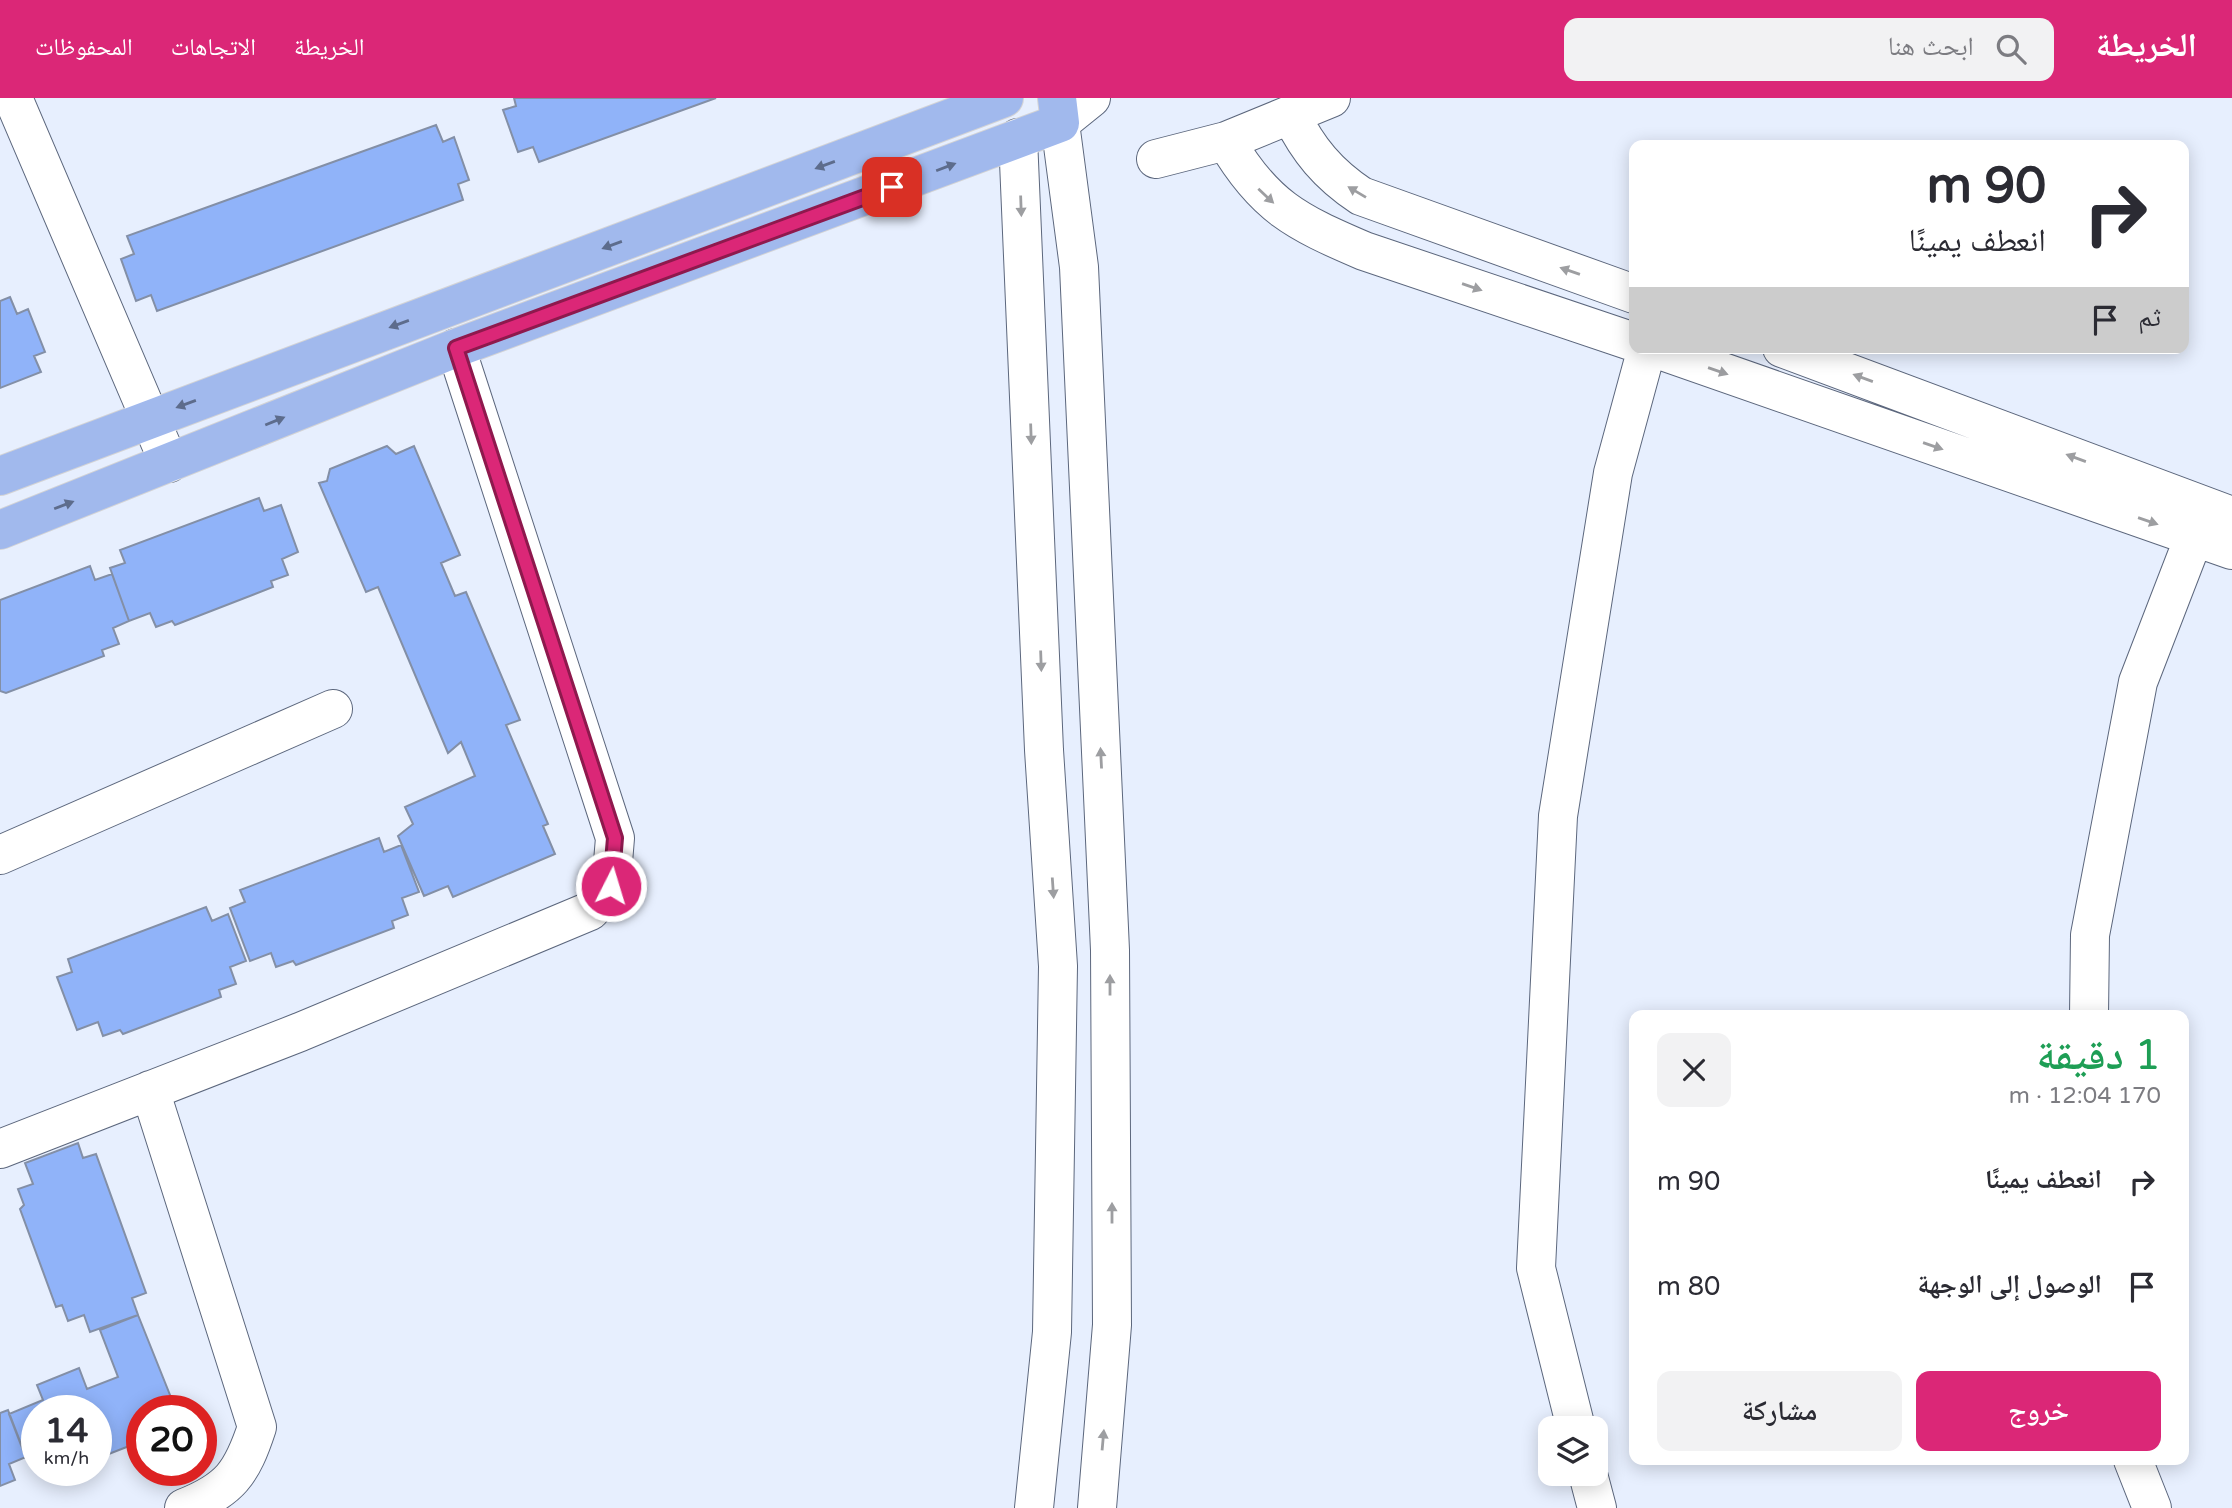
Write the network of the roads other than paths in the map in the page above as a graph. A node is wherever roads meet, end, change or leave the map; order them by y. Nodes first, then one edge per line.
1 (13, 98) edge
2 (1004, 98) edge
3 (1012, 98) edge
4 (1091, 98) edge
5 (1331, 98) edge
6 (1058, 110) edge
7 (1292, 115) junction
8 (1018, 138) junction
9 (1226, 141) junction
10 (1156, 159) dead end
11 (1629, 292) edge
12 (1629, 340) edge
13 (456, 348) junction
14 (1645, 354) edge
15 (1671, 354) edge
16 (1798, 354) edge
17 (150, 417) junction
18 (169, 463) junction
19 (0, 476) edge
20 (2232, 516) edge
21 (0, 530) edge
22 (2194, 537) junction
23 (2232, 550) edge
24 (332, 709) dead end
25 (0, 855) edge
26 (2089, 1010) edge
27 (150, 1090) junction
28 (4, 1139) edge
29 (1574, 1416) edge
30 (2135, 1465) edge
31 (1591, 1486) edge
32 (184, 1508) edge
33 (1034, 1508) edge
34 (1097, 1508) edge
35 (1597, 1508) edge
36 (2152, 1508) edge

1 - 17 street
2 -> 17 main road
3 - 8 main road
4 - 6 street
5 - 7 street
6 - 8 main road
34 -> 6 street
7 - 9 street
11 -> 7 street
13 -> 8 main road
8 -> 33 street
9 - 10 street
9 -> 12 street
18 -> 13 main road
13 - 27 street
14 - 29 street
15 -> 22 street
20 -> 16 street
17 - 18 street
17 - 19 main road
21 -> 18 main road
22 - 23 street
22 - 26 street
24 - 25 street
27 - 28 street
27 - 32 street
30 - 36 street
31 - 35 street

